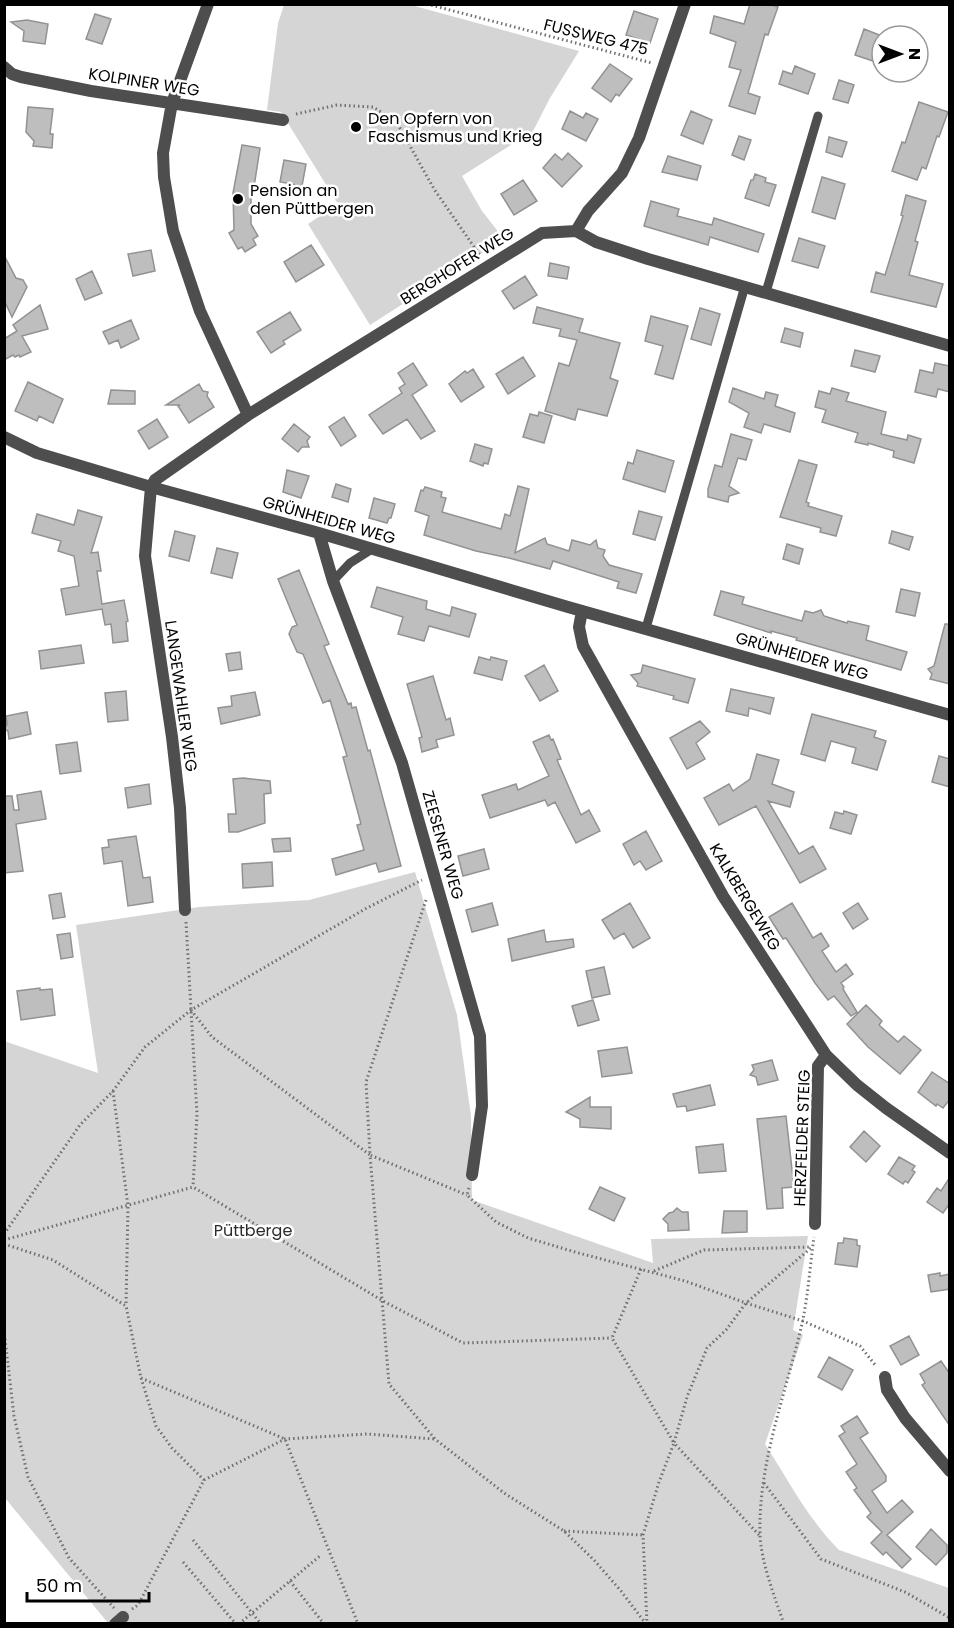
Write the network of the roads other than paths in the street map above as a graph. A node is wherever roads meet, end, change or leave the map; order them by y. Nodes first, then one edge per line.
1 (208, 4) edge
2 (685, 4) edge
3 (4, 67) edge
4 (172, 103) junction
5 (818, 116) dead end
6 (283, 120) road end
7 (576, 231) junction
8 (745, 286) junction
9 (766, 292) junction
10 (950, 346) edge
11 (248, 415) junction
12 (4, 437) edge
13 (151, 488) junction
14 (319, 533) junction
15 (372, 549) junction
16 (333, 581) junction
17 (582, 611) junction
18 (646, 628) junction
19 (950, 715) edge
20 (185, 910) road end
21 (826, 1055) junction
22 (950, 1153) edge
23 (472, 1175) road end
24 (815, 1224) road end
25 (885, 1377) road end
26 (950, 1471) edge

1 - 4 street
2 - 7 street
3 - 4 street, KOLPINER WEG
4 - 6 street, KOLPINER WEG
4 - 11 street
5 - 9 lane
7 - 8 street
7 - 11 street, BERGHOFER WEG
8 - 9 street
8 - 18 lane
9 - 10 street
11 - 13 street, BERGHOFER WEG
12 - 13 street, GRÜNHEIDER WEG
13 - 14 street, GRÜNHEIDER WEG
13 - 20 street, LANGEWAHLER WEG
14 - 15 street, GRÜNHEIDER WEG
14 - 16 street, ZEESENER WEG
15 - 16 lane
15 - 17 street, GRÜNHEIDER WEG
16 - 23 street, ZEESENER WEG
17 - 18 street, GRÜNHEIDER WEG
17 - 21 street, KALKBERGEWEG
18 - 19 street, GRÜNHEIDER WEG
21 - 22 street, KALKBERGEWEG
21 - 24 street, HERZFELDER STEIG
25 - 26 street

